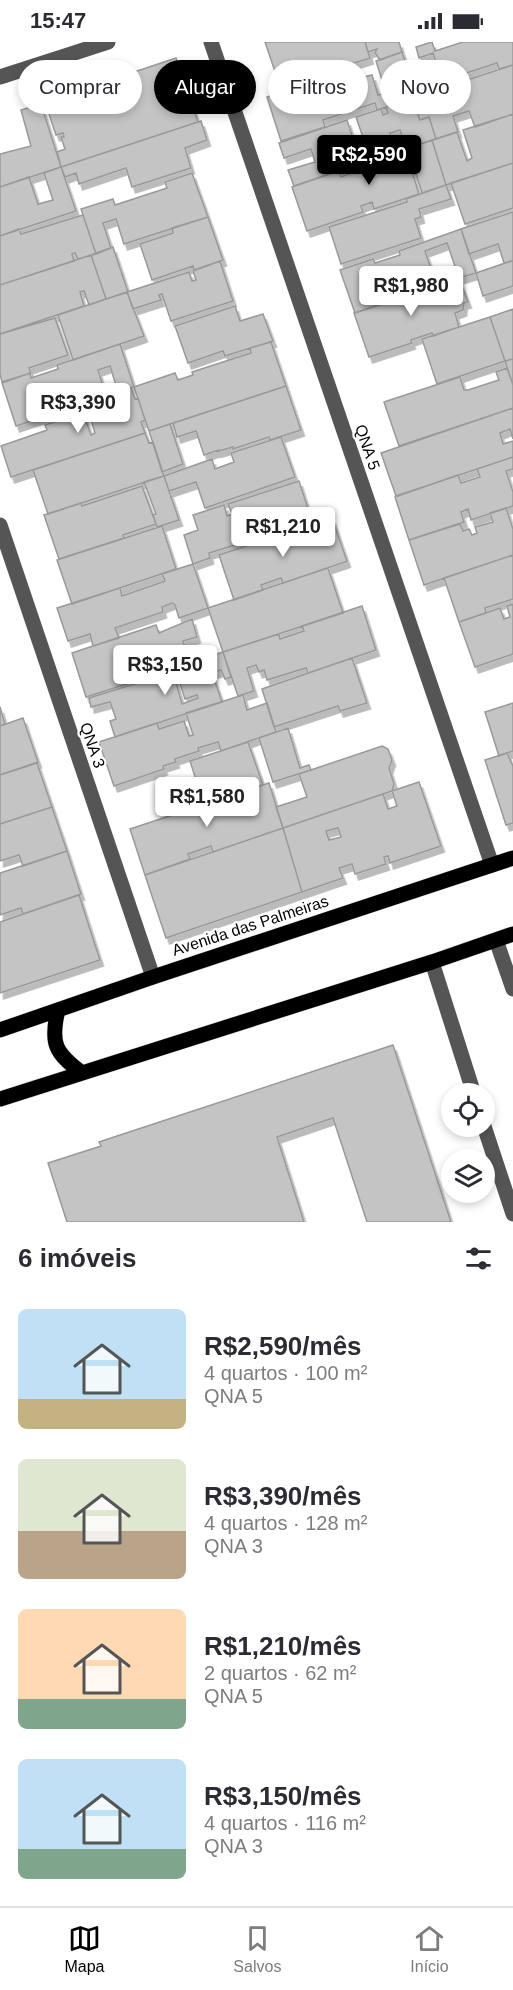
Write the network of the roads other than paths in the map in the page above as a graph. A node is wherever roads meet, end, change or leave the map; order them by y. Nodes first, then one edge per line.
1 (108, 42) edge
2 (211, 42) edge
3 (0, 77) edge
4 (0, 525) edge
5 (513, 858) edge
6 (492, 865) junction
7 (513, 934) edge
8 (496, 940) junction
9 (432, 962) junction
10 (153, 977) junction
11 (513, 989) edge
12 (58, 1010) junction
13 (0, 1030) edge
14 (82, 1073) junction
15 (470, 1083) edge
16 (0, 1099) edge
17 (488, 1137) edge
18 (513, 1214) edge

1 - 3 street
2 - 6 street, QNA 5
4 - 10 street, QNA 3
5 - 6 main road, Avenida das Palmeiras
6 - 10 main road, Avenida das Palmeiras
7 - 8 main road
8 - 9 main road
8 - 11 street
9 - 14 main road
9 - 15 street
10 - 12 main road, Avenida das Palmeiras
12 - 13 main road, Avenida das Palmeiras
12 - 14 main road
14 - 16 main road
17 - 18 street

